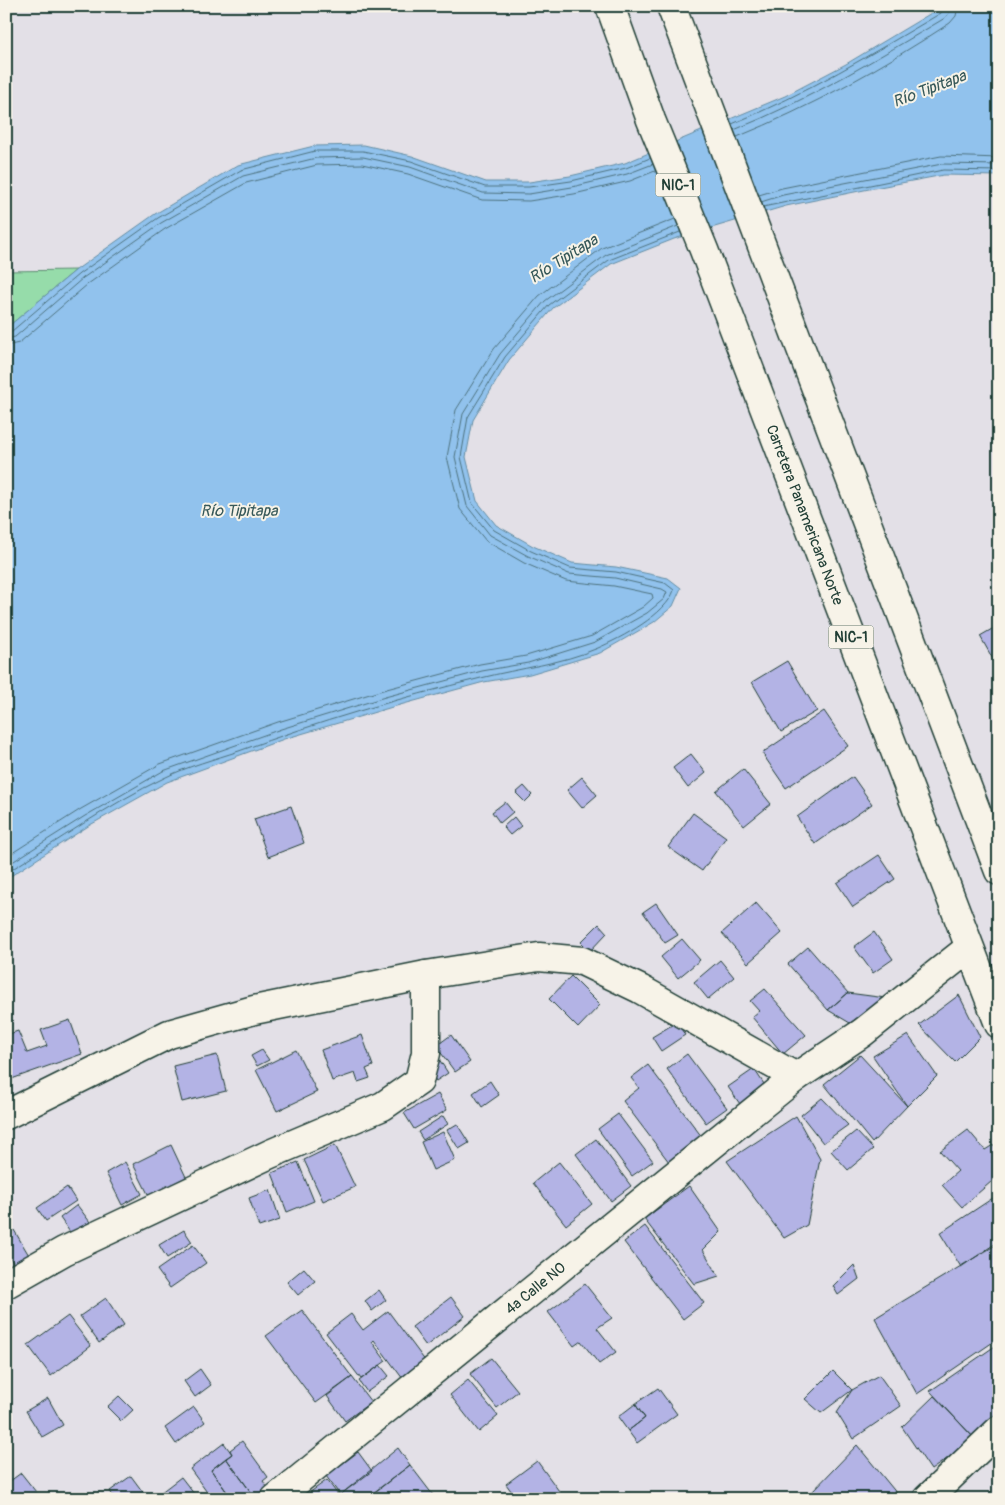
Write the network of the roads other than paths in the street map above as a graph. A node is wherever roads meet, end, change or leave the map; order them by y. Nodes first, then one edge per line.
1 (610, 6) edge
2 (671, 6) edge
3 (999, 871) edge
4 (969, 948) junction
5 (426, 975) junction
6 (999, 1024) edge
7 (796, 1077) junction
8 (6, 1115) edge
9 (6, 1284) edge
10 (999, 1430) edge
11 (275, 1499) edge
12 (927, 1499) edge

1 - 4 main road, Carretera Panamericana Norte / NIC-1
2 - 3 main road
4 - 6 main road, Carretera Panamericana Norte / NIC-1
4 - 7 main road, 4a Calle NO
5 - 7 main road
5 - 8 main road
5 - 9 main road
7 - 11 main road, 4a Calle NO
10 - 12 main road

